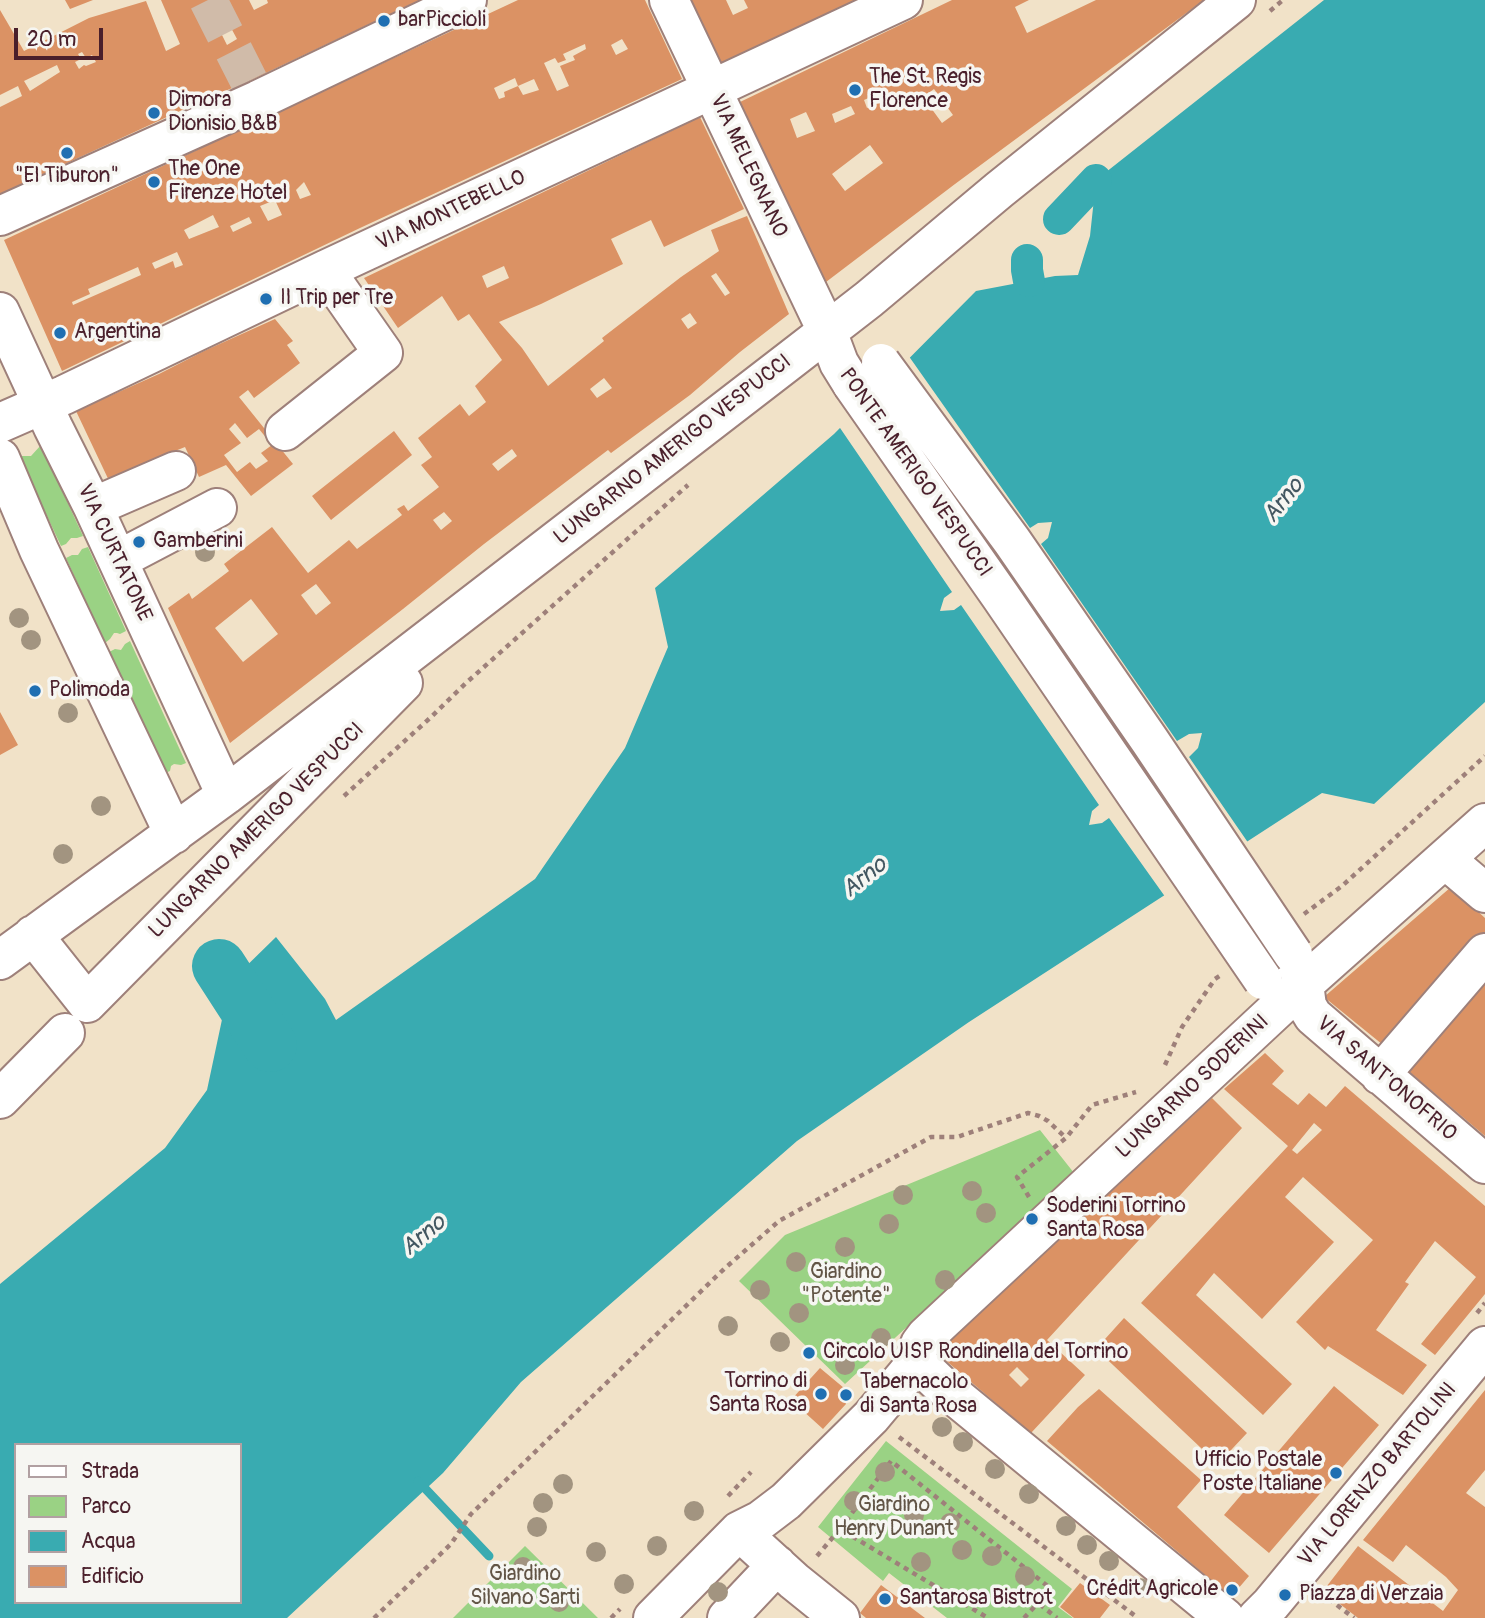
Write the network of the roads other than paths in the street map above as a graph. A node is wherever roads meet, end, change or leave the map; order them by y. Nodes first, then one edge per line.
1 (467, 0) edge
2 (669, 0) edge
3 (903, 0) edge
4 (1236, 0) edge
5 (712, 89) junction
6 (0, 216) edge
7 (325, 271) junction
8 (0, 312) edge
9 (827, 331) junction
10 (43, 404) junction
11 (0, 423) edge
12 (285, 431) dead end
13 (0, 458) edge
14 (176, 471) dead end
15 (93, 508) junction
16 (217, 508) dead end
17 (118, 560) junction
18 (485, 594) junction
19 (226, 795) junction
20 (1485, 823) edge
21 (174, 834) junction
22 (1445, 859) junction
23 (1485, 893) edge
24 (33, 935) junction
25 (1485, 953) edge
26 (0, 960) edge
27 (1285, 981) junction
28 (65, 1034) dead end
29 (1380, 1075) junction
30 (0, 1099) edge
31 (1485, 1164) edge
32 (1481, 1330) edge
33 (917, 1362) junction
34 (739, 1531) junction
35 (793, 1564) junction
36 (1264, 1611) edge
37 (653, 1618) edge
38 (727, 1618) edge
39 (840, 1618) edge
40 (1225, 1618) edge

1 - 6 street
2 - 5 street, VIA MELEGNANO
3 - 5 street, VIA MONTEBELLO
4 - 9 street, LUNGARNO AMERIGO VESPUCCI
5 - 7 street, VIA MONTEBELLO
5 - 9 street, VIA MELEGNANO
7 - 10 street, VIA MONTEBELLO
7 - 12 street
8 - 10 street, VIA CURTATONE
9 - 18 street, LUNGARNO AMERIGO VESPUCCI
9 - 27 street, PONTE AMERIGO VESPUCCI, bridge
10 - 11 street, VIA MONTEBELLO
10 - 15 street, VIA CURTATONE
13 - 21 street
14 - 15 street
15 - 17 street, VIA CURTATONE
16 - 17 street
17 - 19 street, VIA CURTATONE
18 - 19 street, LUNGARNO AMERIGO VESPUCCI
18 - 24 street, LUNGARNO AMERIGO VESPUCCI
19 - 21 street, LUNGARNO AMERIGO VESPUCCI
20 - 22 street, LUNGARNO SODERINI
21 - 24 street, LUNGARNO AMERIGO VESPUCCI
22 - 23 street
22 - 27 street, LUNGARNO SODERINI
24 - 26 street, LUNGARNO AMERIGO VESPUCCI
25 - 29 street
27 - 29 street, VIA SANT'ONOFRIO
27 - 33 street, LUNGARNO SODERINI
28 - 30 street
29 - 31 street, VIA SANT'ONOFRIO
32 - 36 street, VIA LORENZO BARTOLINI
33 - 34 street, LUNGARNO SODERINI
33 - 40 street
34 - 35 street
34 - 37 street, LUNGARNO SODERINI
35 - 38 street
35 - 39 street

